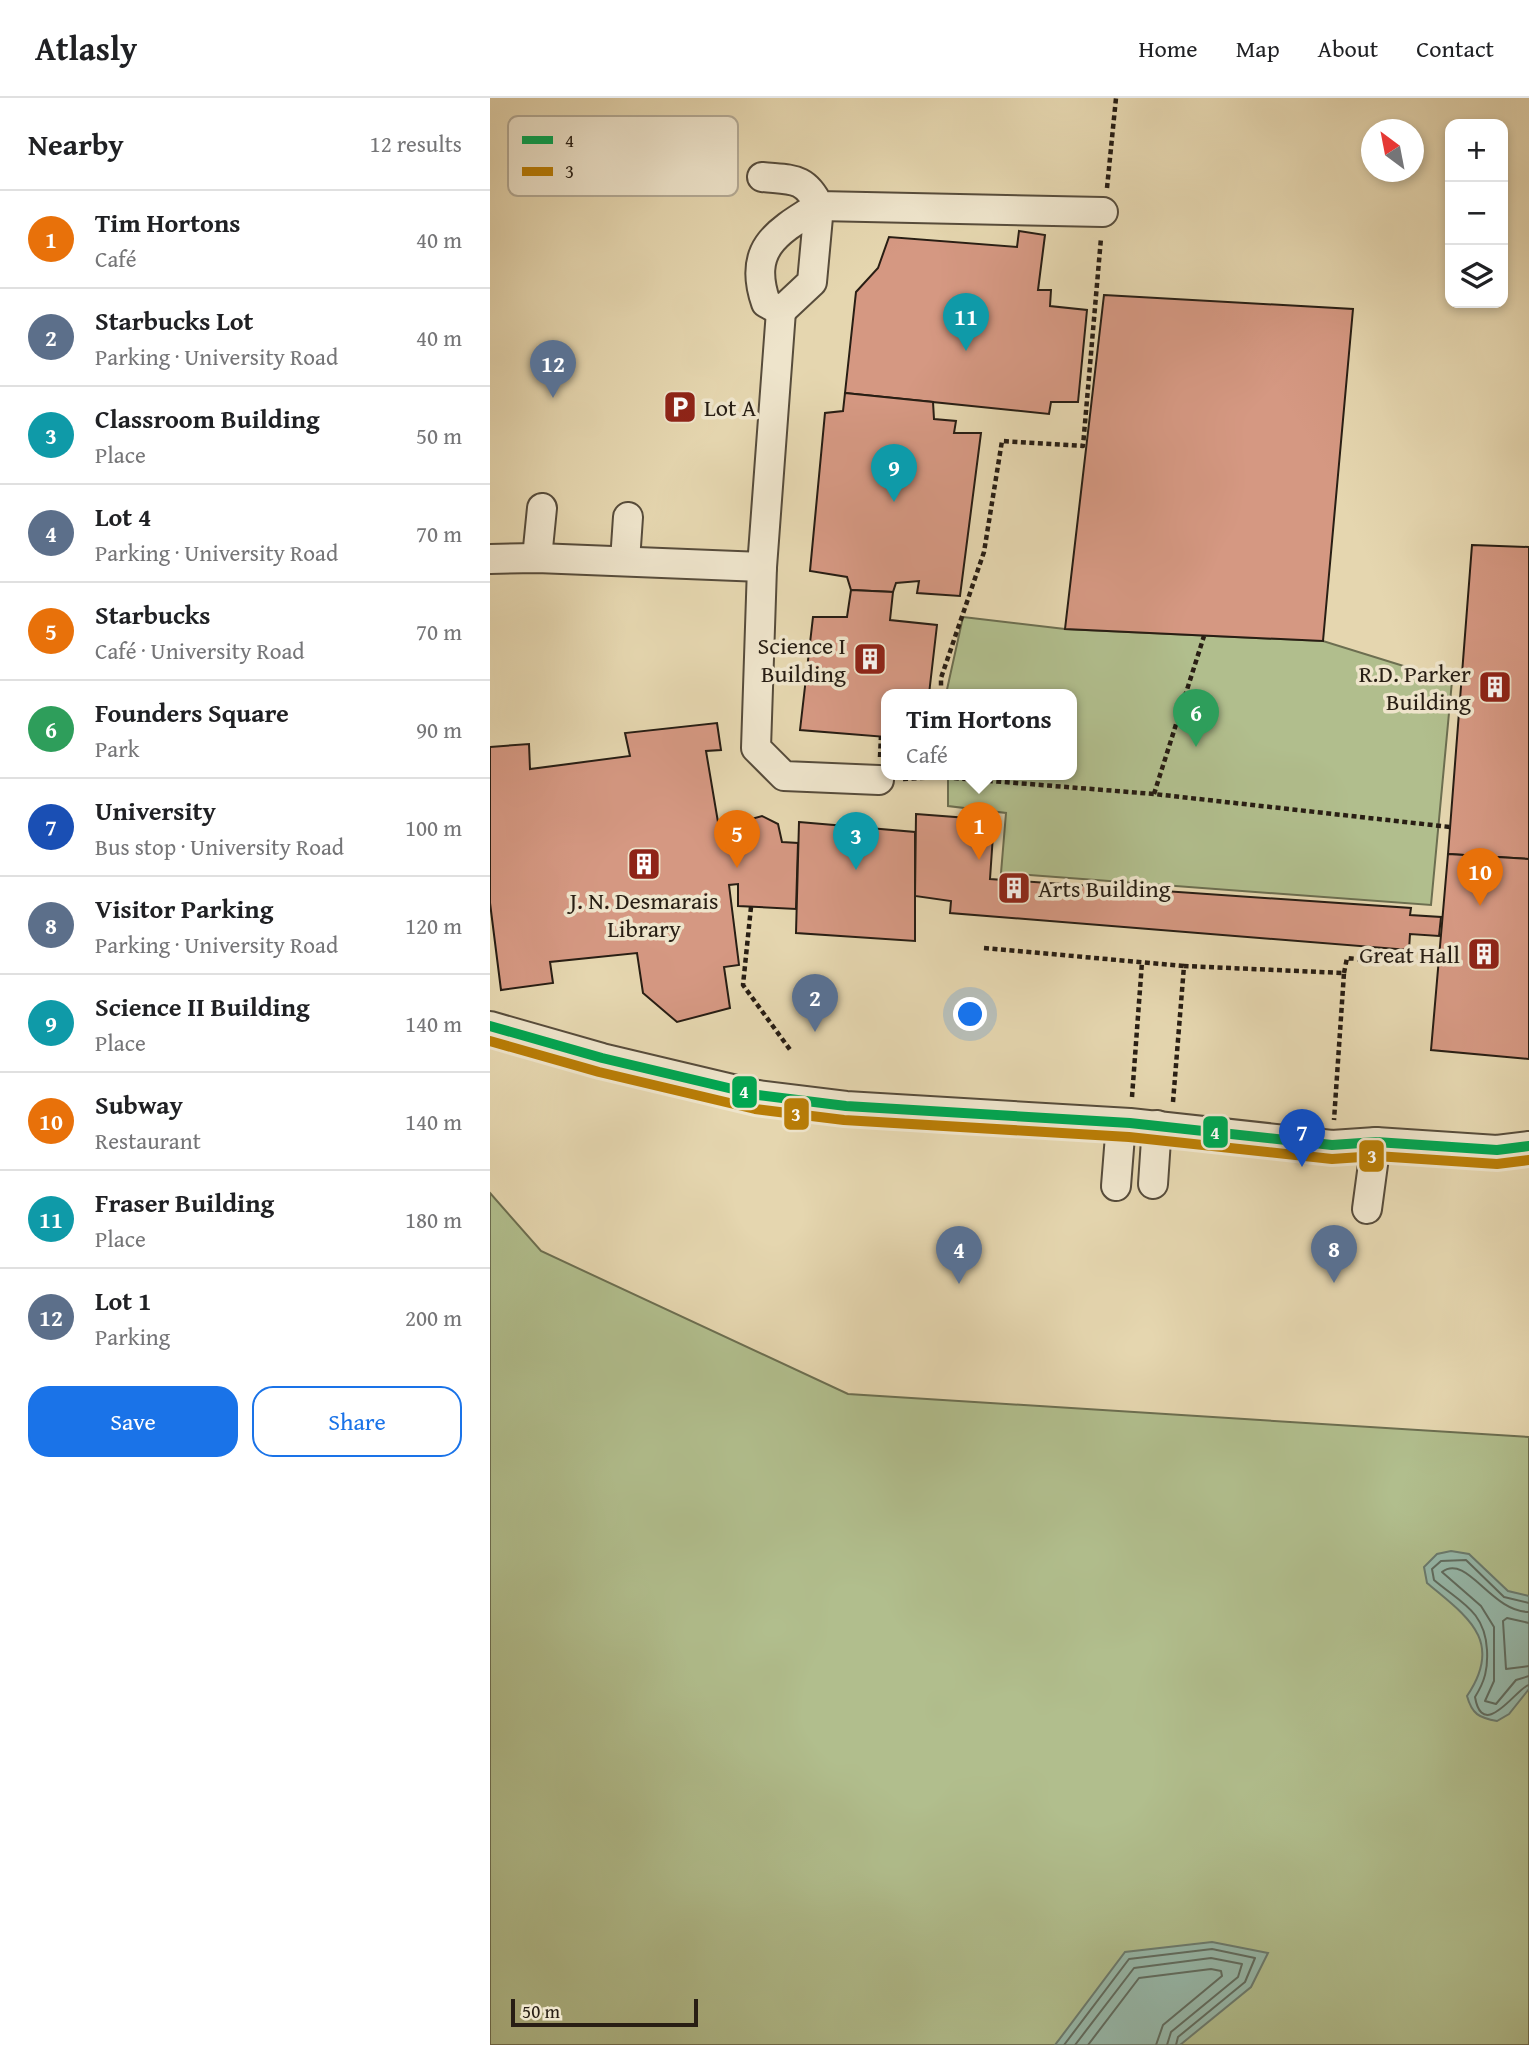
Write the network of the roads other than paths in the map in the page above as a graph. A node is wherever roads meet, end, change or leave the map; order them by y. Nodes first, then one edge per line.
1 (762, 177) dead end
2 (819, 206) junction
3 (1103, 212) road end
4 (781, 311) junction
5 (542, 508) dead end
6 (628, 517) dead end
7 (537, 558) junction
8 (490, 559) edge
9 (625, 561) junction
10 (762, 567) junction
11 (878, 780) road end
12 (490, 1026) edge
13 (1145, 1124) junction
14 (1376, 1142) junction
15 (1529, 1146) edge
16 (1153, 1184) dead end
17 (1116, 1186) dead end
18 (1367, 1209) dead end

1 - 2 street
2 - 3 street
2 - 4 street
2 - 4 street
4 - 10 street
5 - 7 street
6 - 9 street
7 - 8 street
7 - 9 street
9 - 10 street
10 - 11 street
12 - 13 street
13 - 14 street
13 - 16 street
13 - 17 street
14 - 15 street
14 - 18 street

